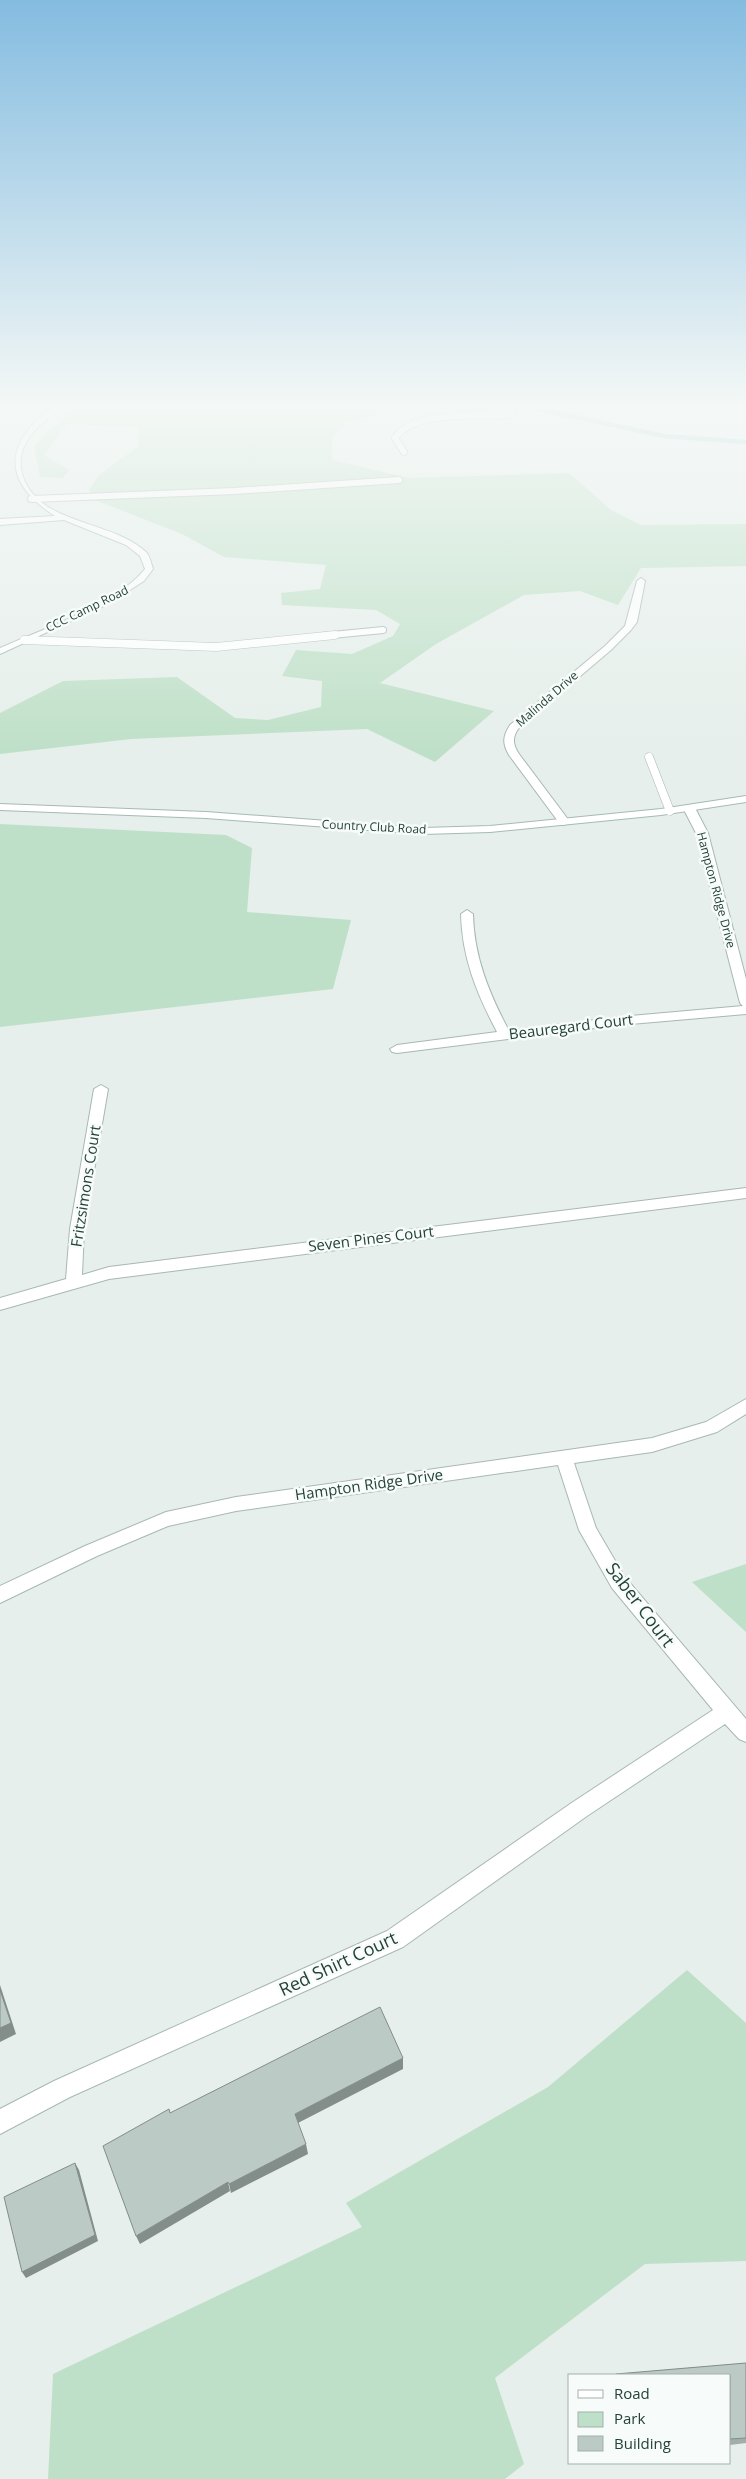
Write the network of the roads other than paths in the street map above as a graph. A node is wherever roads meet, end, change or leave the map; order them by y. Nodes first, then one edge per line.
1 (39, 520) edge
2 (71, 520) edge
3 (0, 522) edge
4 (642, 581) dead end
5 (384, 630) dead end
6 (24, 640) junction
7 (0, 651) edge
8 (649, 757) dead end
9 (746, 799) edge
10 (0, 808) edge
11 (689, 808) junction
12 (670, 811) junction
13 (564, 822) junction
14 (467, 914) dead end
15 (746, 1003) edge
16 (746, 1010) edge
17 (506, 1035) junction
18 (397, 1049) dead end
19 (101, 1090) dead end
20 (746, 1193) edge
21 (74, 1282) junction
22 (0, 1304) edge
23 (746, 1406) edge
24 (564, 1458) junction
25 (0, 1595) edge
26 (726, 1712) junction
27 (746, 1733) edge
28 (0, 2122) edge

1 - 3 street
2 - 6 street, CCC Camp Road
4 - 13 street, Malinda Drive
5 - 6 lane
6 - 7 street, CCC Camp Road
8 - 12 lane
9 - 11 street, Country Club Road
10 - 13 street, Country Club Road
11 - 12 street, Country Club Road
11 - 15 street, Hampton Ridge Drive
12 - 13 street, Country Club Road
14 - 17 street
16 - 17 street, Beauregard Court
17 - 18 street, Beauregard Court
19 - 21 street, Fritzsimons Court
20 - 21 street, Seven Pines Court
21 - 22 street, Seven Pines Court
23 - 24 street, Hampton Ridge Drive
24 - 25 street, Hampton Ridge Drive
24 - 26 street, Saber Court
26 - 27 street, Saber Court
26 - 28 street, Red Shirt Court

